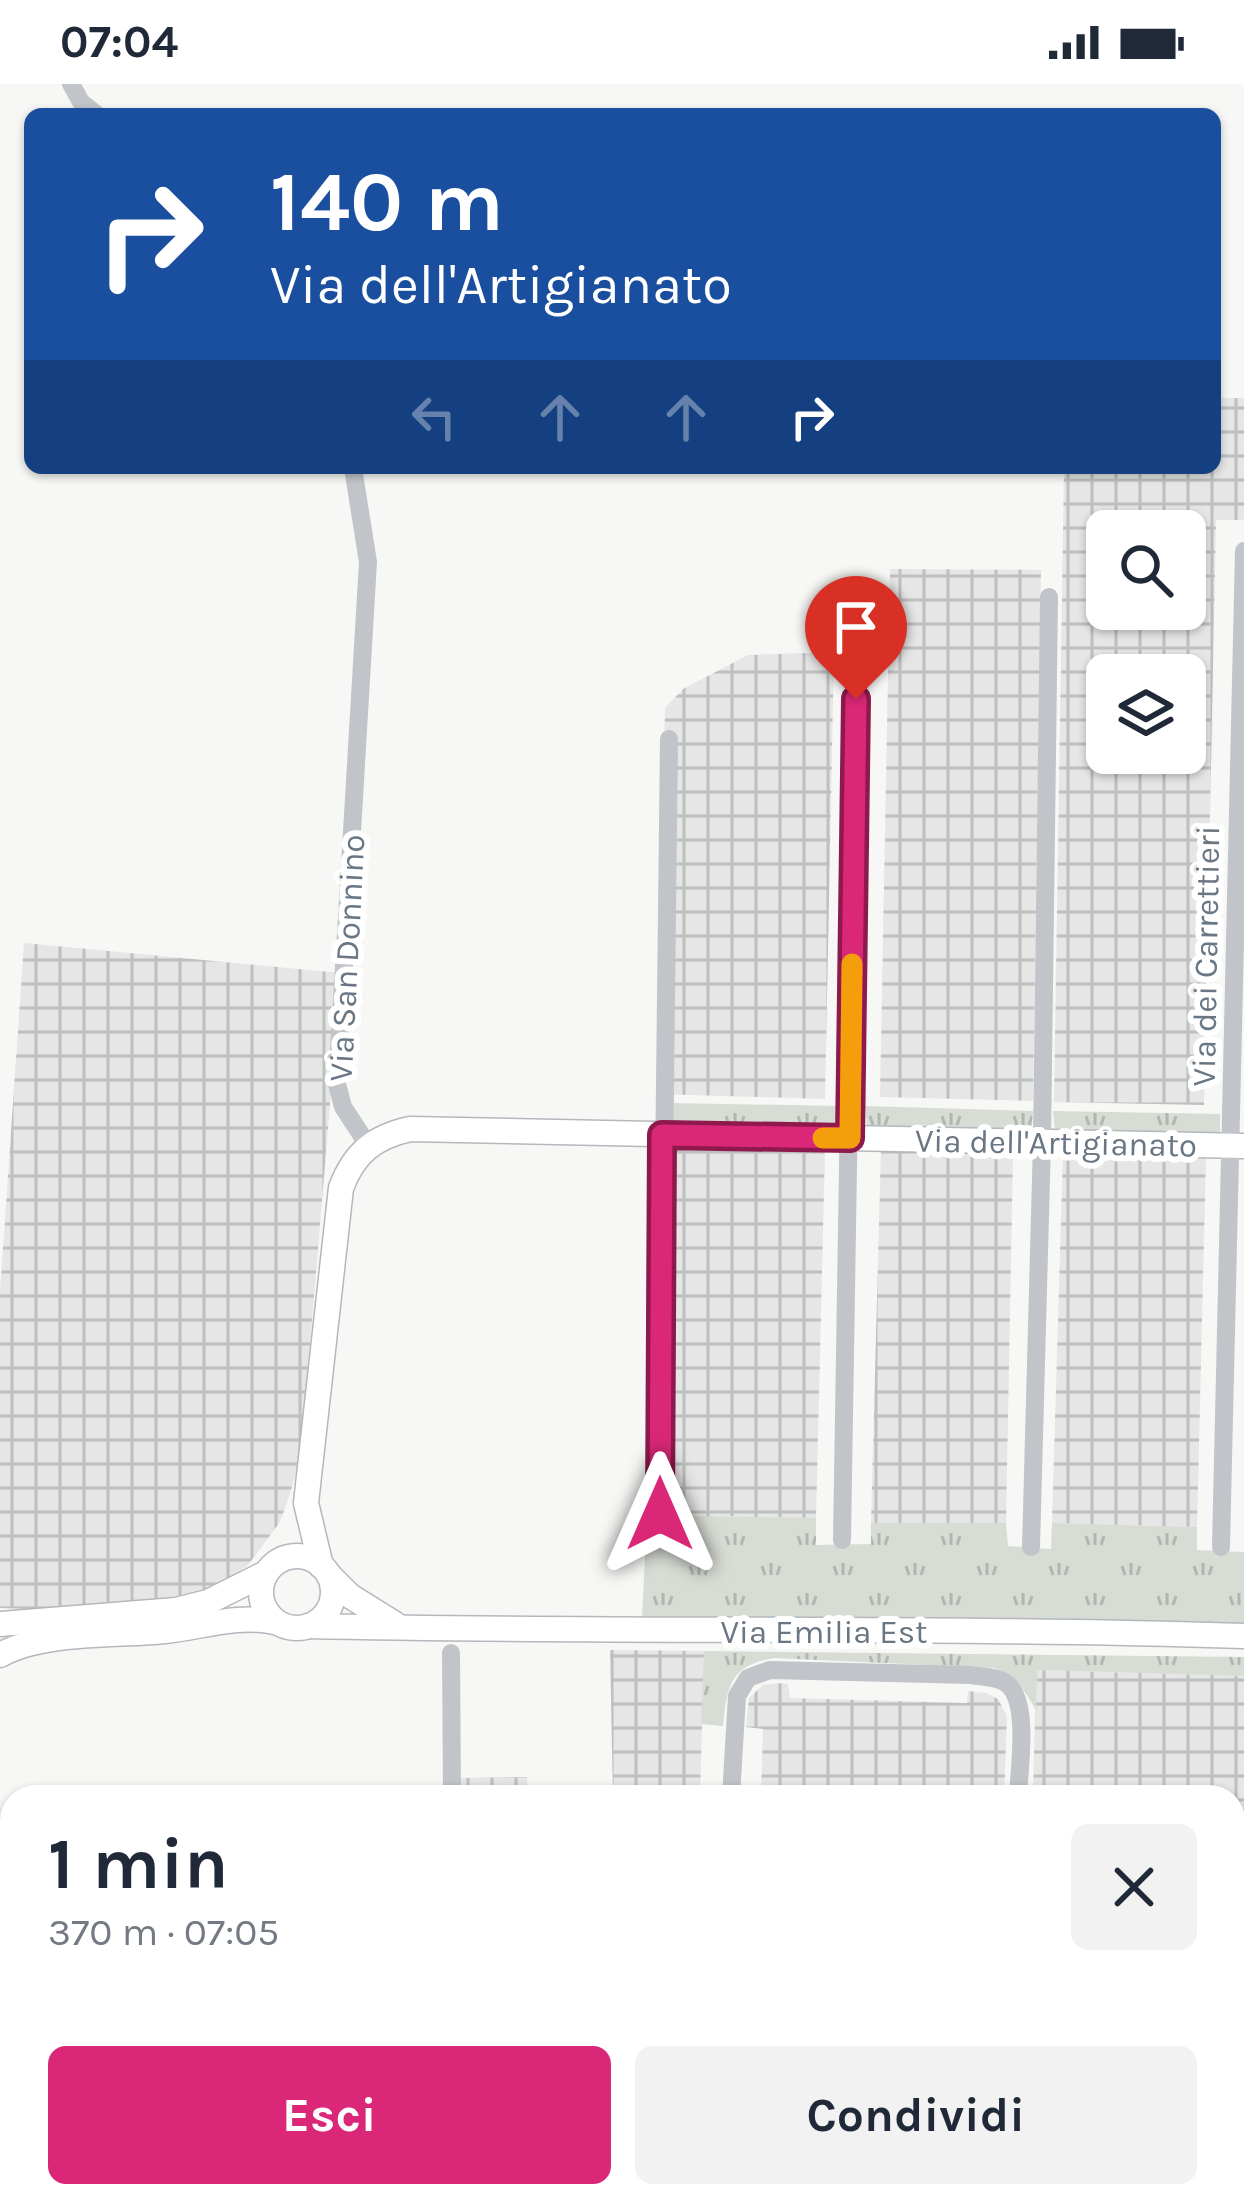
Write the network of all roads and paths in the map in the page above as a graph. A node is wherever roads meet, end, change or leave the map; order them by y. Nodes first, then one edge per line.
1 (71, 84) edge
2 (88, 108) edge
3 (355, 474) edge
4 (1244, 551) edge
5 (1049, 597) dead end
6 (857, 610) dead end
7 (669, 739) dead end
8 (662, 1135) junction
9 (850, 1138) junction
10 (1042, 1142) junction
11 (368, 1145) junction
12 (1238, 1146) edge
13 (306, 1503) junction
14 (660, 1514) dead end
15 (842, 1540) dead end
16 (1031, 1547) dead end
17 (1221, 1547) dead end
18 (271, 1568) junction
19 (325, 1570) junction
20 (275, 1622) junction
21 (0, 1624) edge
22 (308, 1626) junction
23 (403, 1628) junction
24 (1244, 1636) edge
25 (451, 1653) dead end
26 (0, 1655) edge
27 (452, 1785) edge
28 (732, 1785) edge
29 (1018, 1785) edge

1 - 2 street
3 - 11 street, Via San Donnino
4 - 12 street, Via dei Carrettieri
5 - 10 street
6 - 9 street
7 - 8 street
8 - 9 main road, Via dell'Artigianato
8 - 11 main road, Via dell'Artigianato
8 - 14 street
9 - 10 main road, Via dell'Artigianato
9 - 15 street
10 - 12 main road, Via dell'Artigianato
10 - 16 street
11 - 13 main road
12 - 17 street, Via dei Carrettieri
13 - 18 main road
13 - 19 main road
18 - 19 main road
18 - 20 main road
18 - 21 main road
19 - 22 main road
19 - 23 main road
20 - 22 main road, Via Emilia Est
20 - 26 main road, Via Emilia Est
22 - 23 main road, Via Emilia Est
23 - 24 main road, Via Emilia Est
25 - 27 street
28 - 29 street

